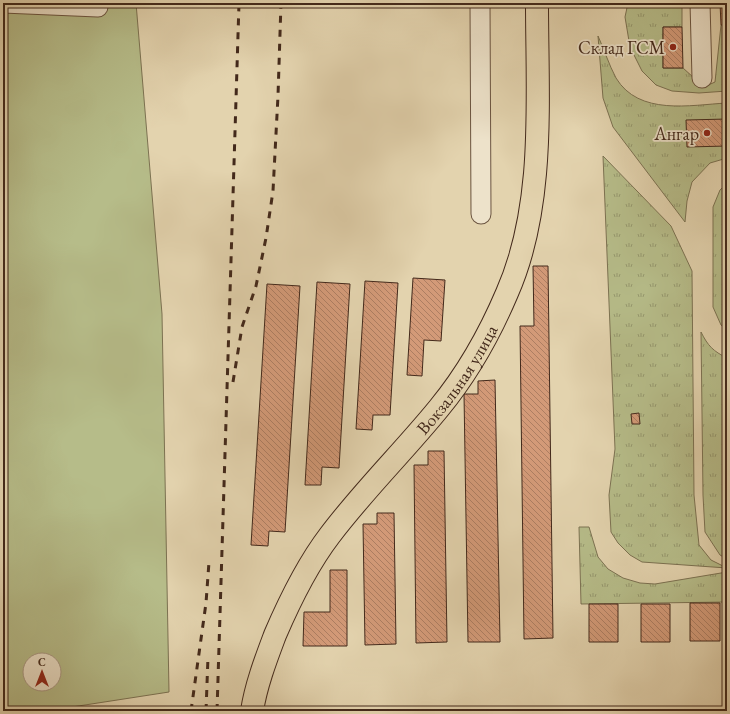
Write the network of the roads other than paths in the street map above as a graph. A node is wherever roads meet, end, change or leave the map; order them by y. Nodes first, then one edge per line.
1 (3, 3) edge
2 (480, 3) edge
3 (537, 3) edge
4 (700, 3) edge
5 (98, 7) dead end
6 (702, 78) dead end
7 (481, 214) dead end
8 (252, 711) edge

1 - 5 street
2 - 7 street
3 - 8 main road, Вокзальная улица
4 - 6 street

